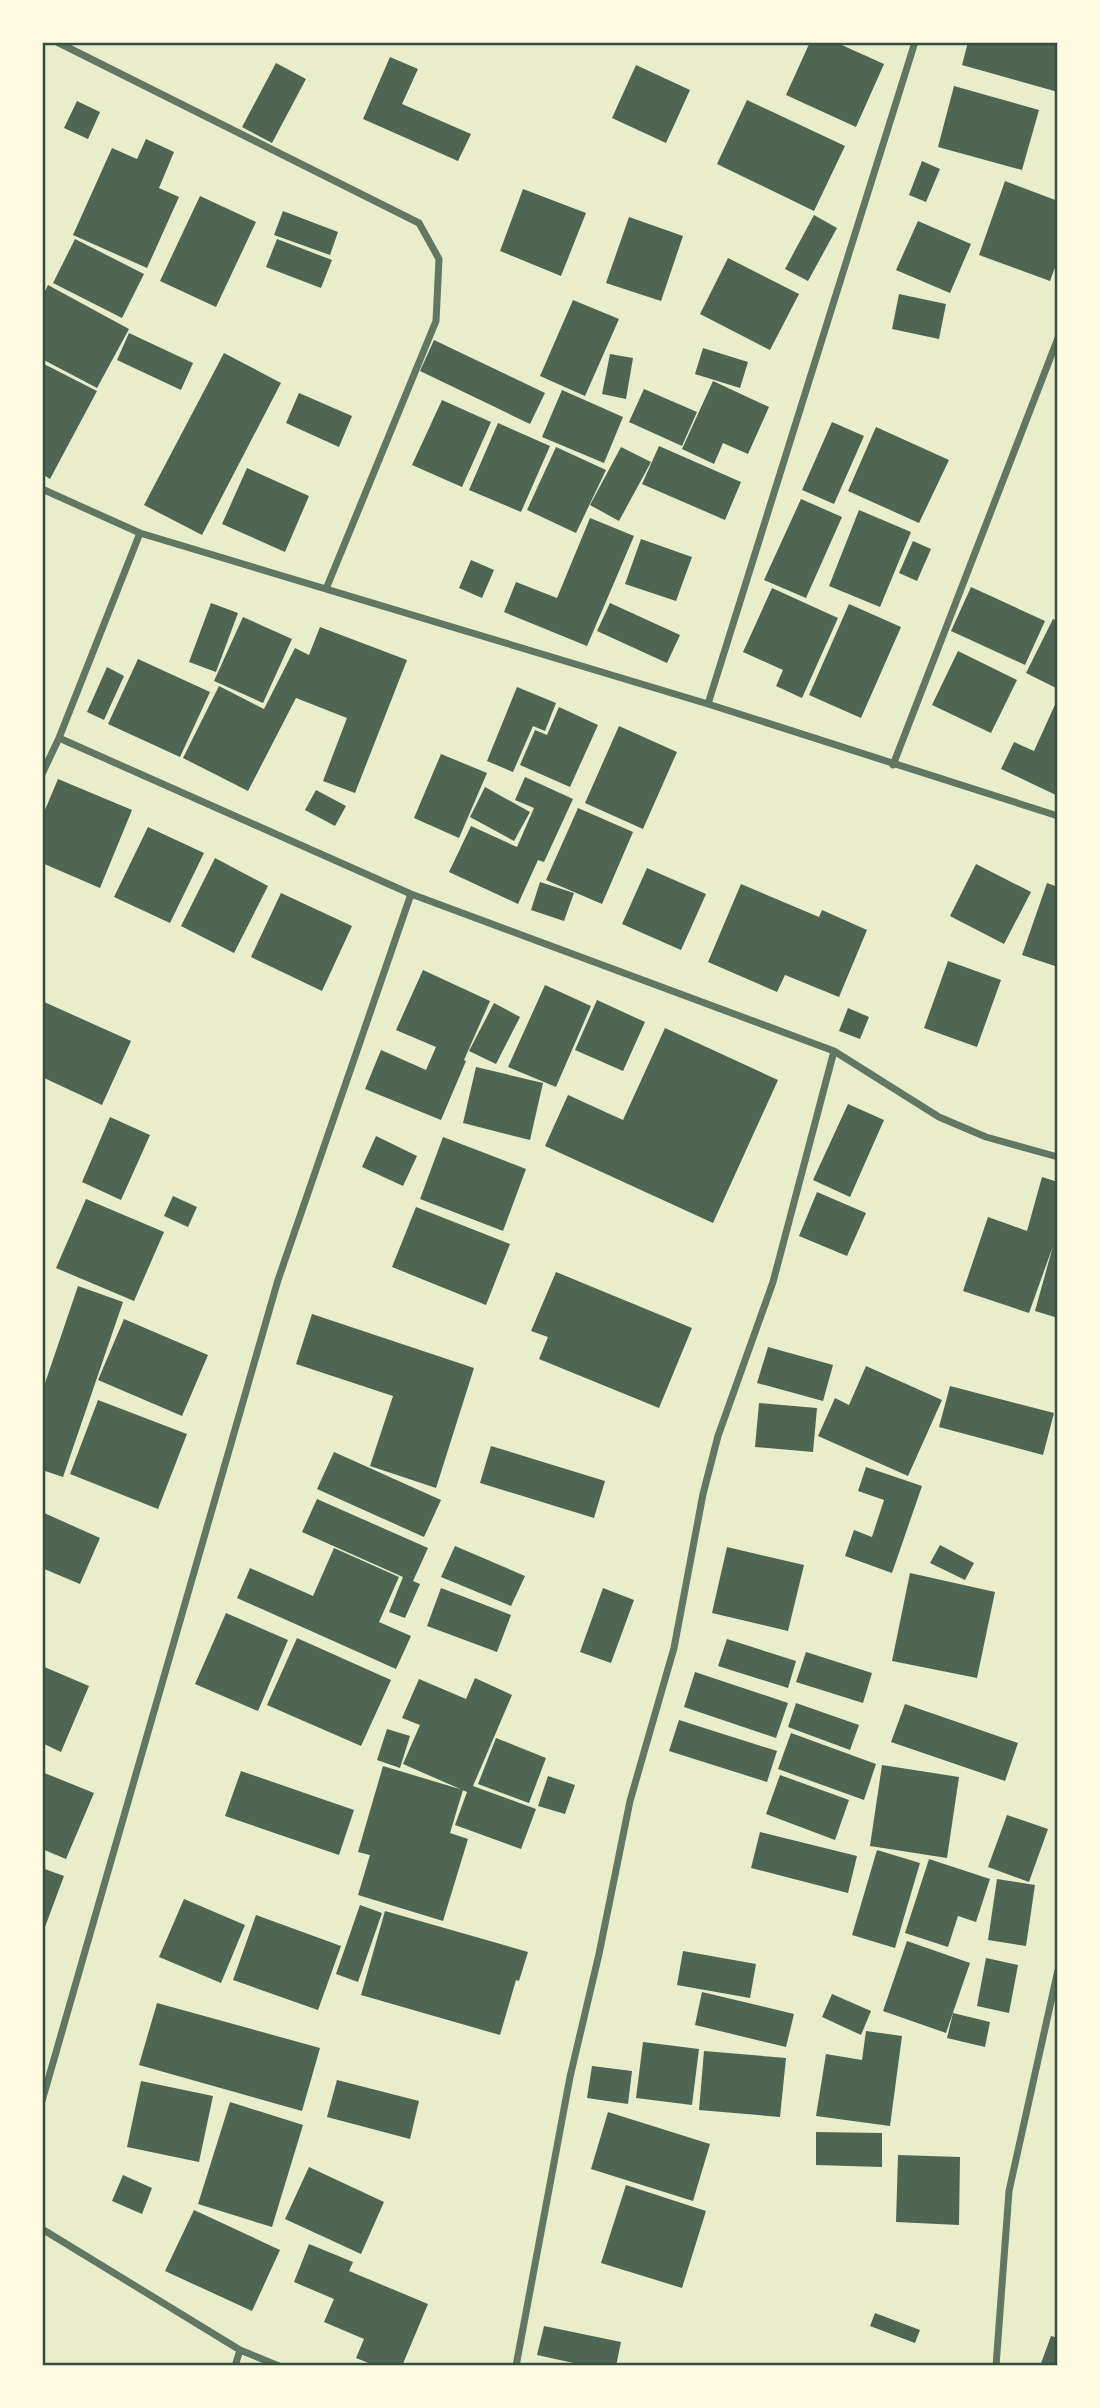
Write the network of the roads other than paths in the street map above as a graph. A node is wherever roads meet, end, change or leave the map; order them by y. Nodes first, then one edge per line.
1 (57, 42) edge
2 (915, 42) edge
3 (1058, 338) edge
4 (42, 489) edge
5 (140, 533) junction
6 (326, 589) junction
7 (708, 704) junction
8 (60, 738) junction
9 (893, 765) junction
10 (42, 774) edge
11 (1058, 816) edge
12 (411, 894) junction
13 (834, 1051) junction
14 (1058, 1157) edge
15 (1058, 1970) edge
16 (42, 2101) edge
17 (42, 2229) edge
18 (240, 2350) junction
19 (236, 2366) edge
20 (279, 2366) edge
21 (516, 2366) edge
22 (996, 2366) edge

1 - 6 street
2 - 7 street
3 - 9 street
4 - 5 street
5 - 6 street
5 - 8 street
6 - 7 street
7 - 9 street
8 - 10 street
8 - 12 street
9 - 11 street
12 - 13 street
12 - 16 street
13 - 14 street
13 - 21 street
15 - 22 street
17 - 18 street
18 - 19 street
18 - 20 street

